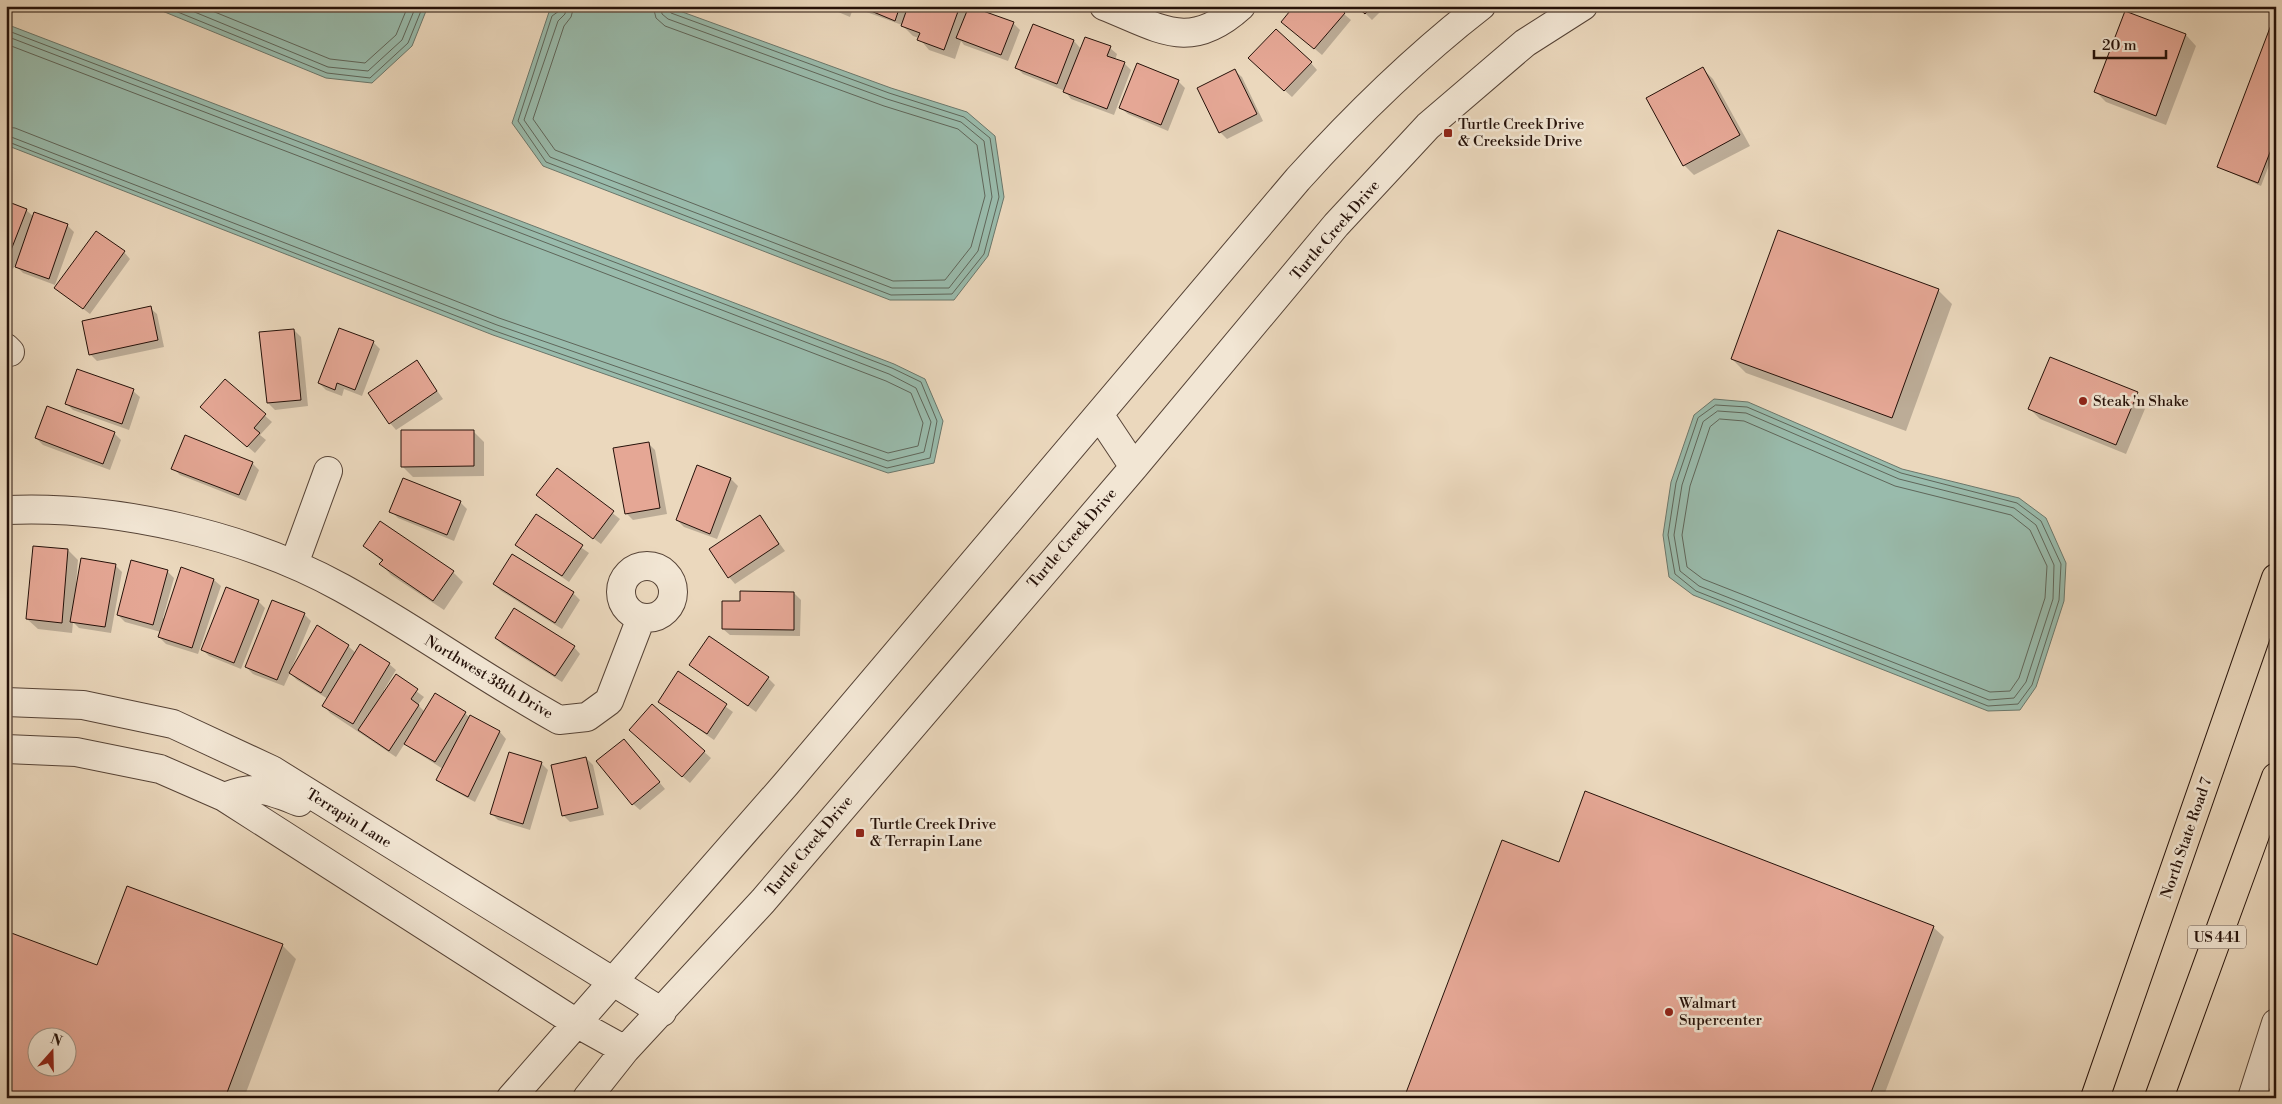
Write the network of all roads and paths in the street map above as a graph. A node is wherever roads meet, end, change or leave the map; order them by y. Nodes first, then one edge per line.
1 (1104, 6) edge
2 (1241, 6) edge
3 (1481, 6) edge
4 (1583, 6) edge
5 (1100, 416) junction
6 (1134, 467) junction
7 (328, 471) dead end
8 (6, 510) edge
9 (294, 564) junction
10 (2276, 578) edge
11 (641, 618) dead end
12 (6, 702) edge
13 (6, 749) edge
14 (2276, 777) edge
15 (224, 797) junction
16 (368, 829) junction
17 (614, 981) junction
18 (662, 1012) junction
19 (2276, 1023) edge
20 (578, 1024) junction
21 (625, 1050) junction
22 (511, 1098) edge
23 (587, 1098) edge
24 (2095, 1098) edge
25 (2159, 1098) edge
26 (2252, 1098) edge

1 - 2 street
3 - 5 street
4 - 6 street, Turtle Creek Drive
5 - 6 street
5 - 17 street
6 - 18 street, Turtle Creek Drive
7 - 9 street
8 - 9 street, Northwest 38th Drive
9 - 11 street, Northwest 38th Drive
10 - 24 main road, North State Road 7
12 - 16 street, Terrapin Lane
13 - 15 street
14 - 25 main road, US 441
15 - 16 street
15 - 20 street
16 - 17 street, Terrapin Lane
17 - 18 street, Terrapin Lane
17 - 20 street
18 - 21 street, Turtle Creek Drive
19 - 26 street
20 - 21 street
20 - 22 street
21 - 23 street, Turtle Creek Drive

